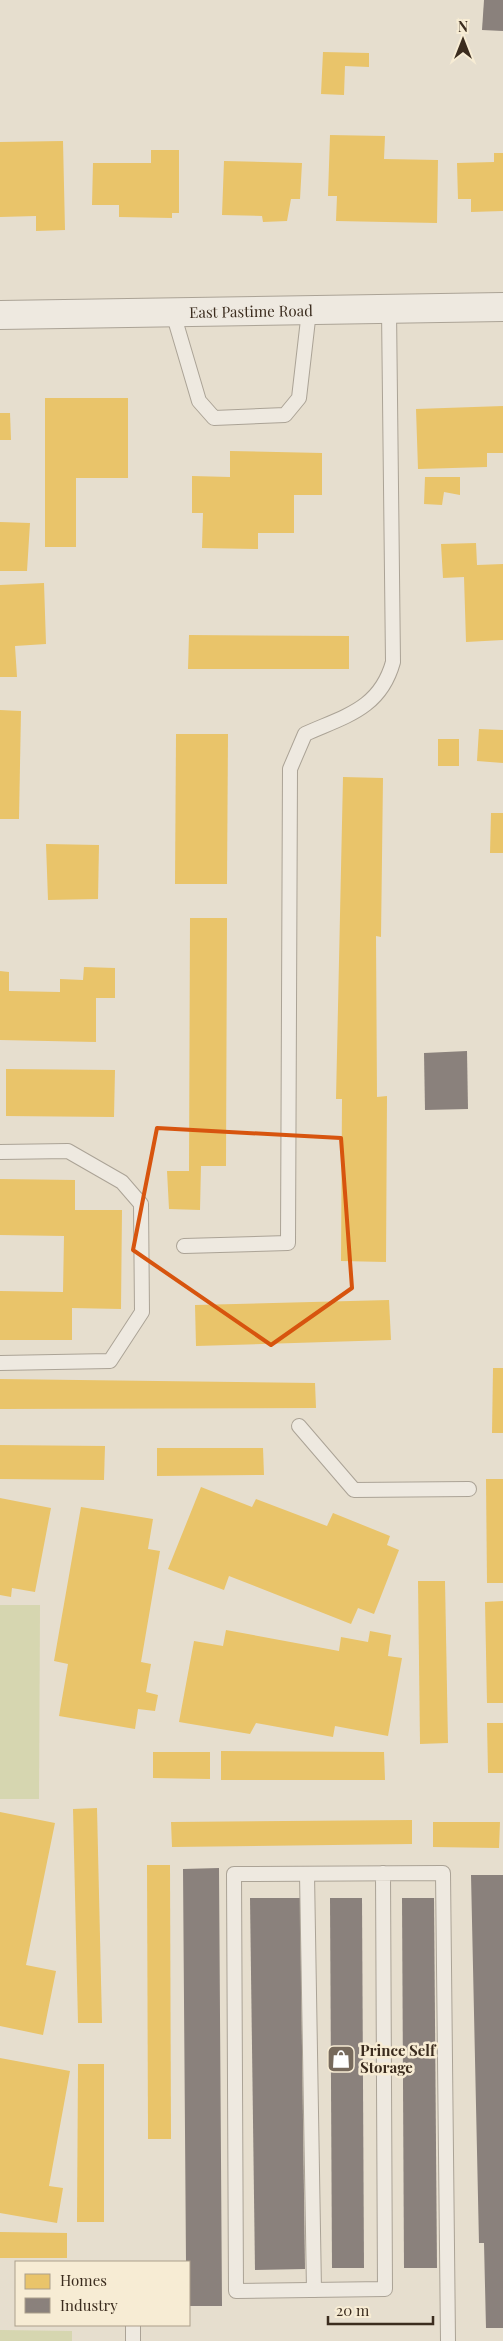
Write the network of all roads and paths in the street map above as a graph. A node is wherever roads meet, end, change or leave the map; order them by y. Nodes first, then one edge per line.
1 (503, 307) edge
2 (389, 310) junction
3 (309, 311) junction
4 (173, 312) junction
5 (0, 315) edge
6 (0, 1152) edge
7 (184, 1246) dead end
8 (0, 1363) edge
9 (299, 1426) dead end
10 (469, 1489) dead end
11 (383, 1873) junction
12 (307, 1874) junction
13 (314, 2290) junction
14 (133, 2326) edge
15 (134, 2341) edge
16 (448, 2341) edge

1 - 2 street, East Pastime Road
2 - 3 street, East Pastime Road
2 - 7 lane
3 - 4 street, East Pastime Road
3 - 4 lane
4 - 5 street, East Pastime Road
6 - 8 lane
9 - 10 lane
11 - 12 lane
11 - 13 lane
11 - 16 lane
12 - 13 lane
12 - 13 lane
14 - 15 lane

